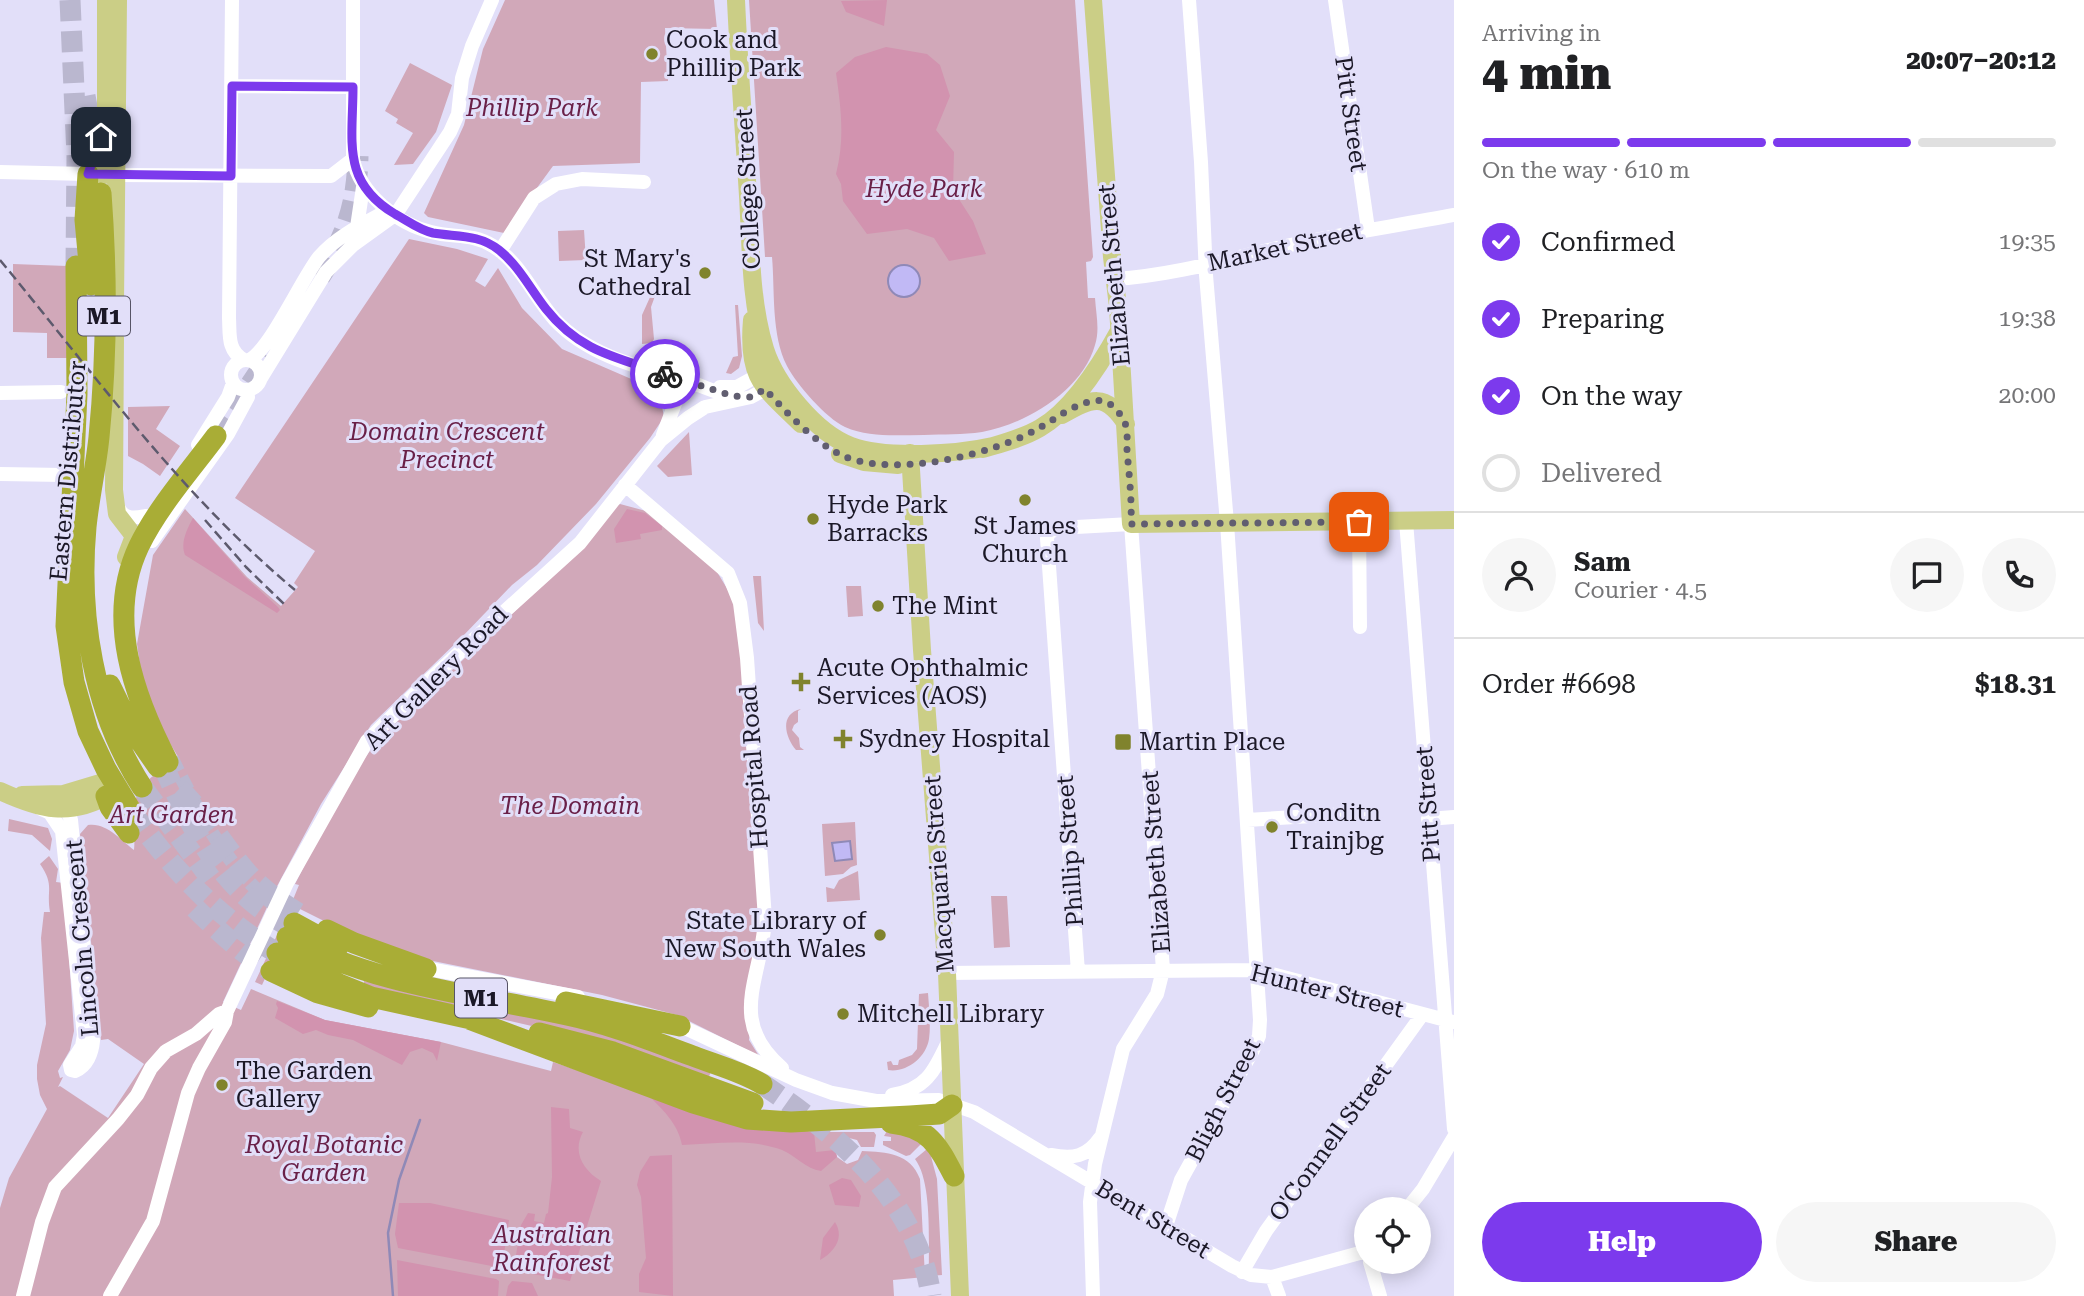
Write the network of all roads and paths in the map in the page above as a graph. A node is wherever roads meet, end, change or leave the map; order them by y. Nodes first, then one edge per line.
1 (106, 0) edge
2 (118, 0) edge
3 (232, 0) edge
4 (353, 0) edge
5 (492, 0) edge
6 (736, 0) edge
7 (1093, 0) edge
8 (1189, 0) edge
9 (1335, 0) edge
10 (232, 86) junction
11 (353, 87) junction
12 (353, 159) junction
13 (0, 172) edge
14 (88, 174) junction
15 (115, 175) junction
16 (231, 176) junction
17 (644, 182) dead end
18 (363, 187) junction
19 (101, 193) dead end
20 (392, 212) junction
21 (1454, 215) edge
22 (357, 227) junction
23 (1368, 229) junction
24 (500, 251) junction
25 (1206, 264) junction
26 (76, 266) tunnel mouth
27 (1115, 279) junction
28 (311, 293) junction
29 (229, 318) junction
30 (275, 329) junction
31 (1120, 329) junction
32 (246, 360) junction
33 (232, 381) junction
34 (767, 381) junction
35 (691, 383) junction
36 (254, 388) junction
37 (61, 392) dead end
38 (0, 393) edge
39 (747, 397) junction
40 (700, 410) junction
41 (77, 411) junction
42 (1048, 422) junction
43 (1126, 424) junction
44 (211, 434) junction
45 (661, 440) junction
46 (911, 458) junction
47 (0, 474) edge
48 (64, 475) dead end
49 (625, 485) junction
50 (114, 500) junction
51 (146, 516) junction
52 (1454, 520) edge
53 (1406, 521) junction
54 (1359, 522) junction
55 (1227, 523) junction
56 (1131, 524) junction
57 (134, 536) junction
58 (87, 617) junction
59 (1360, 627) dead end
60 (139, 730) junction
61 (162, 760) junction
62 (141, 785) tunnel mouth
63 (78, 791) junction
64 (4, 792) edge
65 (114, 797) junction
66 (35, 802) junction
67 (66, 808) junction
68 (1363, 813) dead end
69 (1454, 817) edge
70 (1428, 819) junction
71 (1247, 820) junction
72 (62, 831) junction
73 (288, 935) junction
74 (80, 936) junction
75 (426, 969) joint
76 (1163, 970) junction
77 (1257, 970) junction
78 (1078, 972) junction
79 (947, 973) junction
80 (565, 1002) junction
81 (227, 1011) junction
82 (1422, 1015) junction
83 (463, 1018) junction
84 (1450, 1021) edge
85 (680, 1026) junction
86 (651, 1030) junction
87 (88, 1040) dead end
88 (949, 1040) junction
89 (796, 1080) junction
90 (756, 1088) junction
91 (849, 1097) junction
92 (952, 1105) junction
93 (840, 1119) junction
94 (1454, 1129) edge
95 (1102, 1133) junction
96 (1454, 1137) edge
97 (1039, 1152) junction
98 (954, 1176) junction
99 (1091, 1180) junction
100 (1417, 1197) edge
101 (1166, 1226) junction
102 (1354, 1255) edge
103 (1242, 1272) junction
104 (1374, 1274) edge
105 (1272, 1278) junction
106 (23, 1296) edge
107 (110, 1296) edge
108 (960, 1296) edge
109 (1093, 1296) edge
110 (1279, 1296) edge
111 (1380, 1296) edge

1 - 14 main road
2 - 15 main road
3 - 10 street
4 - 11 street
5 - 20 street
6 - 34 main road, College Street
7 - 27 main road, Elizabeth Street
8 - 25 street, Bligh Street
9 - 23 street, Pitt Street
10 - 11 street
10 - 16 street
11 - 12 street
12 - 16 street
12 - 18 street
13 - 14 street
14 - 15 main road
14 - 41 highway
15 - 16 street
15 - 50 main road
16 - 29 street
17 - 24 street
18 - 20 street
18 - 22 street
19 - 58 highway, Eastern Distributor / M1
20 - 22 street
20 - 24 street
20 - 28 street
21 - 23 street, Market Street
22 - 30 street
23 - 25 street, Market Street
24 - 35 street
25 - 27 street, Market Street
25 - 55 street, Bligh Street
26 - 41 highway, Eastern Distributor / M1
27 - 31 main road, Elizabeth Street
28 - 30 street
28 - 36 street
29 - 32 street
29 - 33 street
30 - 32 street
31 - 42 main road
31 - 43 main road, Elizabeth Street
32 - 33 street
32 - 36 street
33 - 36 street
33 - 44 street
34 - 35 street
34 - 39 street
34 - 46 main road, College Street
35 - 39 street
35 - 40 street
35 - 45 street
36 - 44 street
36 - 61 street
37 - 38 street
39 - 40 street
40 - 45 street
41 - 65 highway, Eastern Distributor / M1
42 - 43 main road, College Street
42 - 46 main road, College Street
43 - 56 main road, Elizabeth Street
44 - 51 street
44 - 61 highway
45 - 49 street, Art Gallery Road
46 - 79 main road, Macquarie Street
47 - 48 street
49 - 81 street, Art Gallery Road
49 - 89 street, Hospital Road
50 - 51 street
50 - 57 main road
51 - 57 street
52 - 53 main road
53 - 54 main road
53 - 70 street, Pitt Street
54 - 55 main road
54 - 59 street
55 - 56 main road
55 - 71 street, Bligh Street
56 - 76 street, Elizabeth Street
56 - 78 street, Phillip Street
57 - 60 main road
58 - 60 highway
58 - 62 highway, Eastern Distributor / M1
60 - 61 highway
63 - 65 main road
63 - 66 main road
63 - 67 main road
64 - 66 main road
65 - 67 main road
66 - 67 main road
66 - 72 street, Lincoln Crescent
67 - 72 street
67 - 74 street, Lincoln Crescent
68 - 71 street
69 - 70 street
70 - 84 street, Pitt Street
71 - 77 street, Bligh Street
72 - 74 street, Lincoln Crescent
73 - 75 highway
73 - 80 highway
73 - 83 highway
73 - 86 highway
73 - 90 highway, M1
74 - 87 street, Lincoln Crescent
75 - 85 street
76 - 77 street, Hunter Street
76 - 78 street, Hunter Street
76 - 95 street
77 - 82 street, Hunter Street
77 - 101 street, Bligh Street
78 - 79 street, Hunter Street
79 - 88 main road, Macquarie Street
80 - 85 highway
80 - 86 highway
81 - 106 street
81 - 107 street, Art Gallery Road
82 - 84 street, Hunter Street
82 - 103 street, O'Connell Street
83 - 90 highway, M1
83 - 93 highway
84 - 94 street, Pitt Street
85 - 89 street
86 - 90 highway
88 - 91 street
88 - 92 main road, Macquarie Street
89 - 91 street
91 - 92 street, Bent Street
92 - 93 highway
92 - 97 street, Bent Street
92 - 98 main road, Macquarie Street
93 - 98 highway
95 - 97 street
95 - 99 street
96 - 100 street
97 - 99 street, Bent Street
98 - 108 main road, Macquarie Street
99 - 101 street, Bent Street
99 - 109 street
101 - 103 street, Bent Street
102 - 105 street, Bent Street
103 - 105 street, Bent Street
104 - 111 street
105 - 110 street

